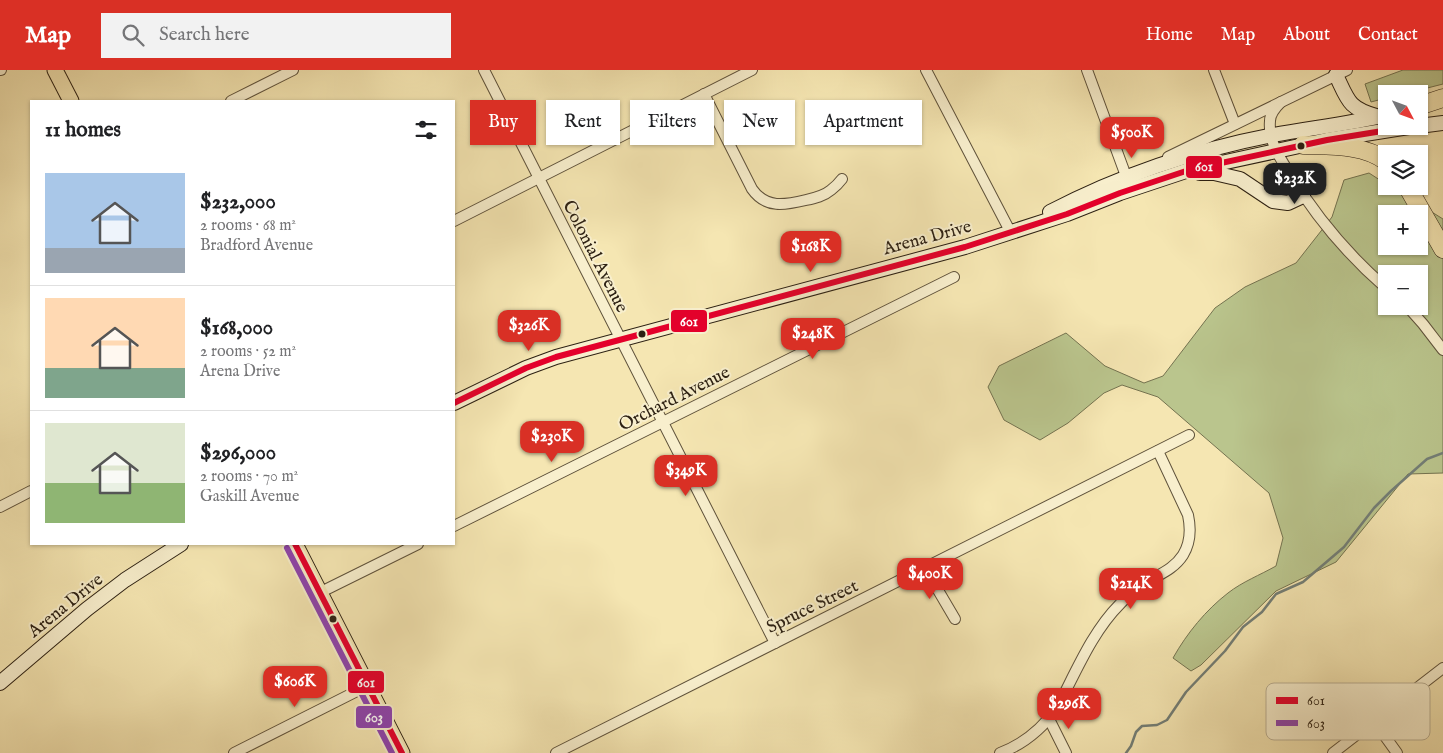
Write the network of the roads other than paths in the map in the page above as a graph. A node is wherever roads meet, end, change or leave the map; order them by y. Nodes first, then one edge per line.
1 (55, 70) edge
2 (293, 70) edge
3 (484, 70) edge
4 (752, 70) edge
5 (926, 70) edge
6 (1087, 70) edge
7 (1214, 70) edge
8 (1339, 72) edge
9 (278, 73) edge
10 (704, 94) junction
11 (1443, 98) edge
12 (70, 100) edge
13 (233, 100) edge
14 (1281, 102) junction
15 (1428, 103) edge
16 (1443, 107) edge
17 (1428, 109) edge
18 (1378, 115) edge
19 (1378, 117) edge
20 (1443, 123) edge
21 (1235, 124) junction
22 (1428, 125) edge
23 (1378, 132) edge
24 (1272, 136) junction
25 (1304, 144) junction
26 (1276, 151) junction
27 (1378, 156) edge
28 (1142, 170) junction
29 (1126, 176) junction
30 (1172, 176) junction
31 (538, 178) junction
32 (842, 179) dead end
33 (1412, 195) edge
34 (1303, 196) junction
35 (455, 220) edge
36 (1011, 232) junction
37 (1443, 250) edge
38 (954, 276) dead end
39 (1378, 280) edge
40 (1415, 315) edge
41 (619, 339) junction
42 (1443, 350) edge
43 (455, 403) edge
44 (662, 422) junction
45 (1189, 435) dead end
46 (1158, 451) junction
47 (30, 492) edge
48 (0, 507) edge
49 (455, 526) edge
50 (179, 545) edge
51 (296, 545) edge
52 (416, 545) edge
53 (926, 568) junction
54 (320, 593) junction
55 (955, 619) dead end
56 (775, 643) junction
57 (1443, 668) edge
58 (0, 683) edge
59 (1423, 683) edge
60 (367, 686) junction
61 (1049, 719) junction
62 (1350, 740) edge
63 (1388, 740) edge
64 (234, 753) edge
65 (402, 753) edge
66 (556, 753) edge
67 (1000, 753) edge
68 (1066, 753) edge
69 (1333, 753) edge
70 (1397, 753) edge

1 - 12 main road
2 - 9 street
3 - 31 street, Colonial Avenue
4 - 10 street
5 - 36 street
6 - 29 street
7 - 21 street
8 - 14 street
8 - 18 main road
9 - 13 street
10 - 31 street
10 - 32 street
11 - 15 highway
14 - 21 street
14 - 24 street
16 - 17 main road
19 - 24 main road, Arena Drive
20 - 22 main road
21 - 28 street
23 - 25 main road, Arena Drive
24 - 26 street
24 - 28 main road, Arena Drive
25 - 26 main road, Arena Drive
25 - 27 highway
26 - 30 main road, Arena Drive
26 - 34 street
28 - 29 main road, Arena Drive
29 - 36 main road, Arena Drive
30 - 34 main road
30 - 36 main road, Arena Drive
31 - 35 street
31 - 41 street, Colonial Avenue
33 - 37 highway
34 - 39 street
36 - 41 main road, Arena Drive
38 - 44 street, Orchard Avenue
40 - 42 street
41 - 43 main road, Arena Drive
41 - 44 street, Colonial Avenue
44 - 49 street, Orchard Avenue
44 - 56 street, Colonial Avenue
45 - 46 street, Spruce Street
46 - 53 street, Spruce Street
46 - 61 street
47 - 48 street
50 - 58 main road, Arena Drive
51 - 54 main road
52 - 54 street
53 - 55 street
53 - 56 street, Spruce Street
54 - 60 main road
56 - 66 street, Spruce Street
57 - 59 street
60 - 64 street
60 - 65 main road
61 - 67 street
61 - 68 street
62 - 69 street
63 - 70 street

